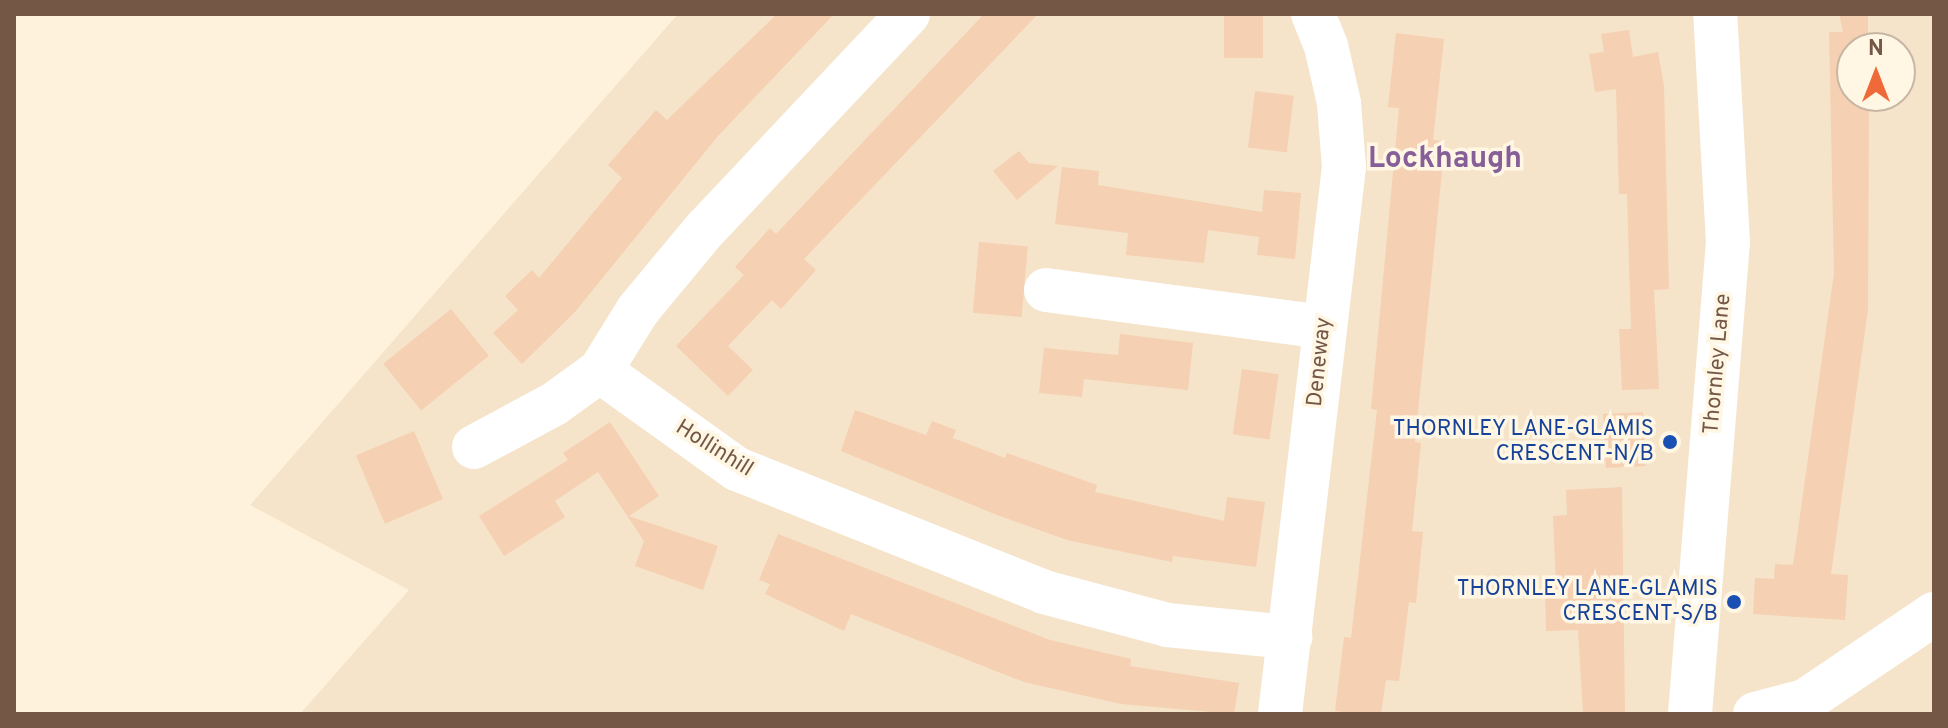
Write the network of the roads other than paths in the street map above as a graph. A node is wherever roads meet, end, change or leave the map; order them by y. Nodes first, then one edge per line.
1 (908, 14) edge
2 (1313, 14) edge
3 (1715, 14) edge
4 (1046, 290) dead end
5 (1324, 327) junction
6 (600, 371) junction
7 (474, 447) dead end
8 (1934, 614) edge
9 (1290, 637) junction
10 (1280, 714) edge
11 (1690, 714) edge
12 (1755, 714) edge

1 - 6 street
2 - 5 street, Deneway
3 - 11 street, Thornley Lane
4 - 5 street
5 - 9 street, Deneway
6 - 7 street
6 - 9 street, Hollinhill
8 - 12 street
9 - 10 street, Deneway

